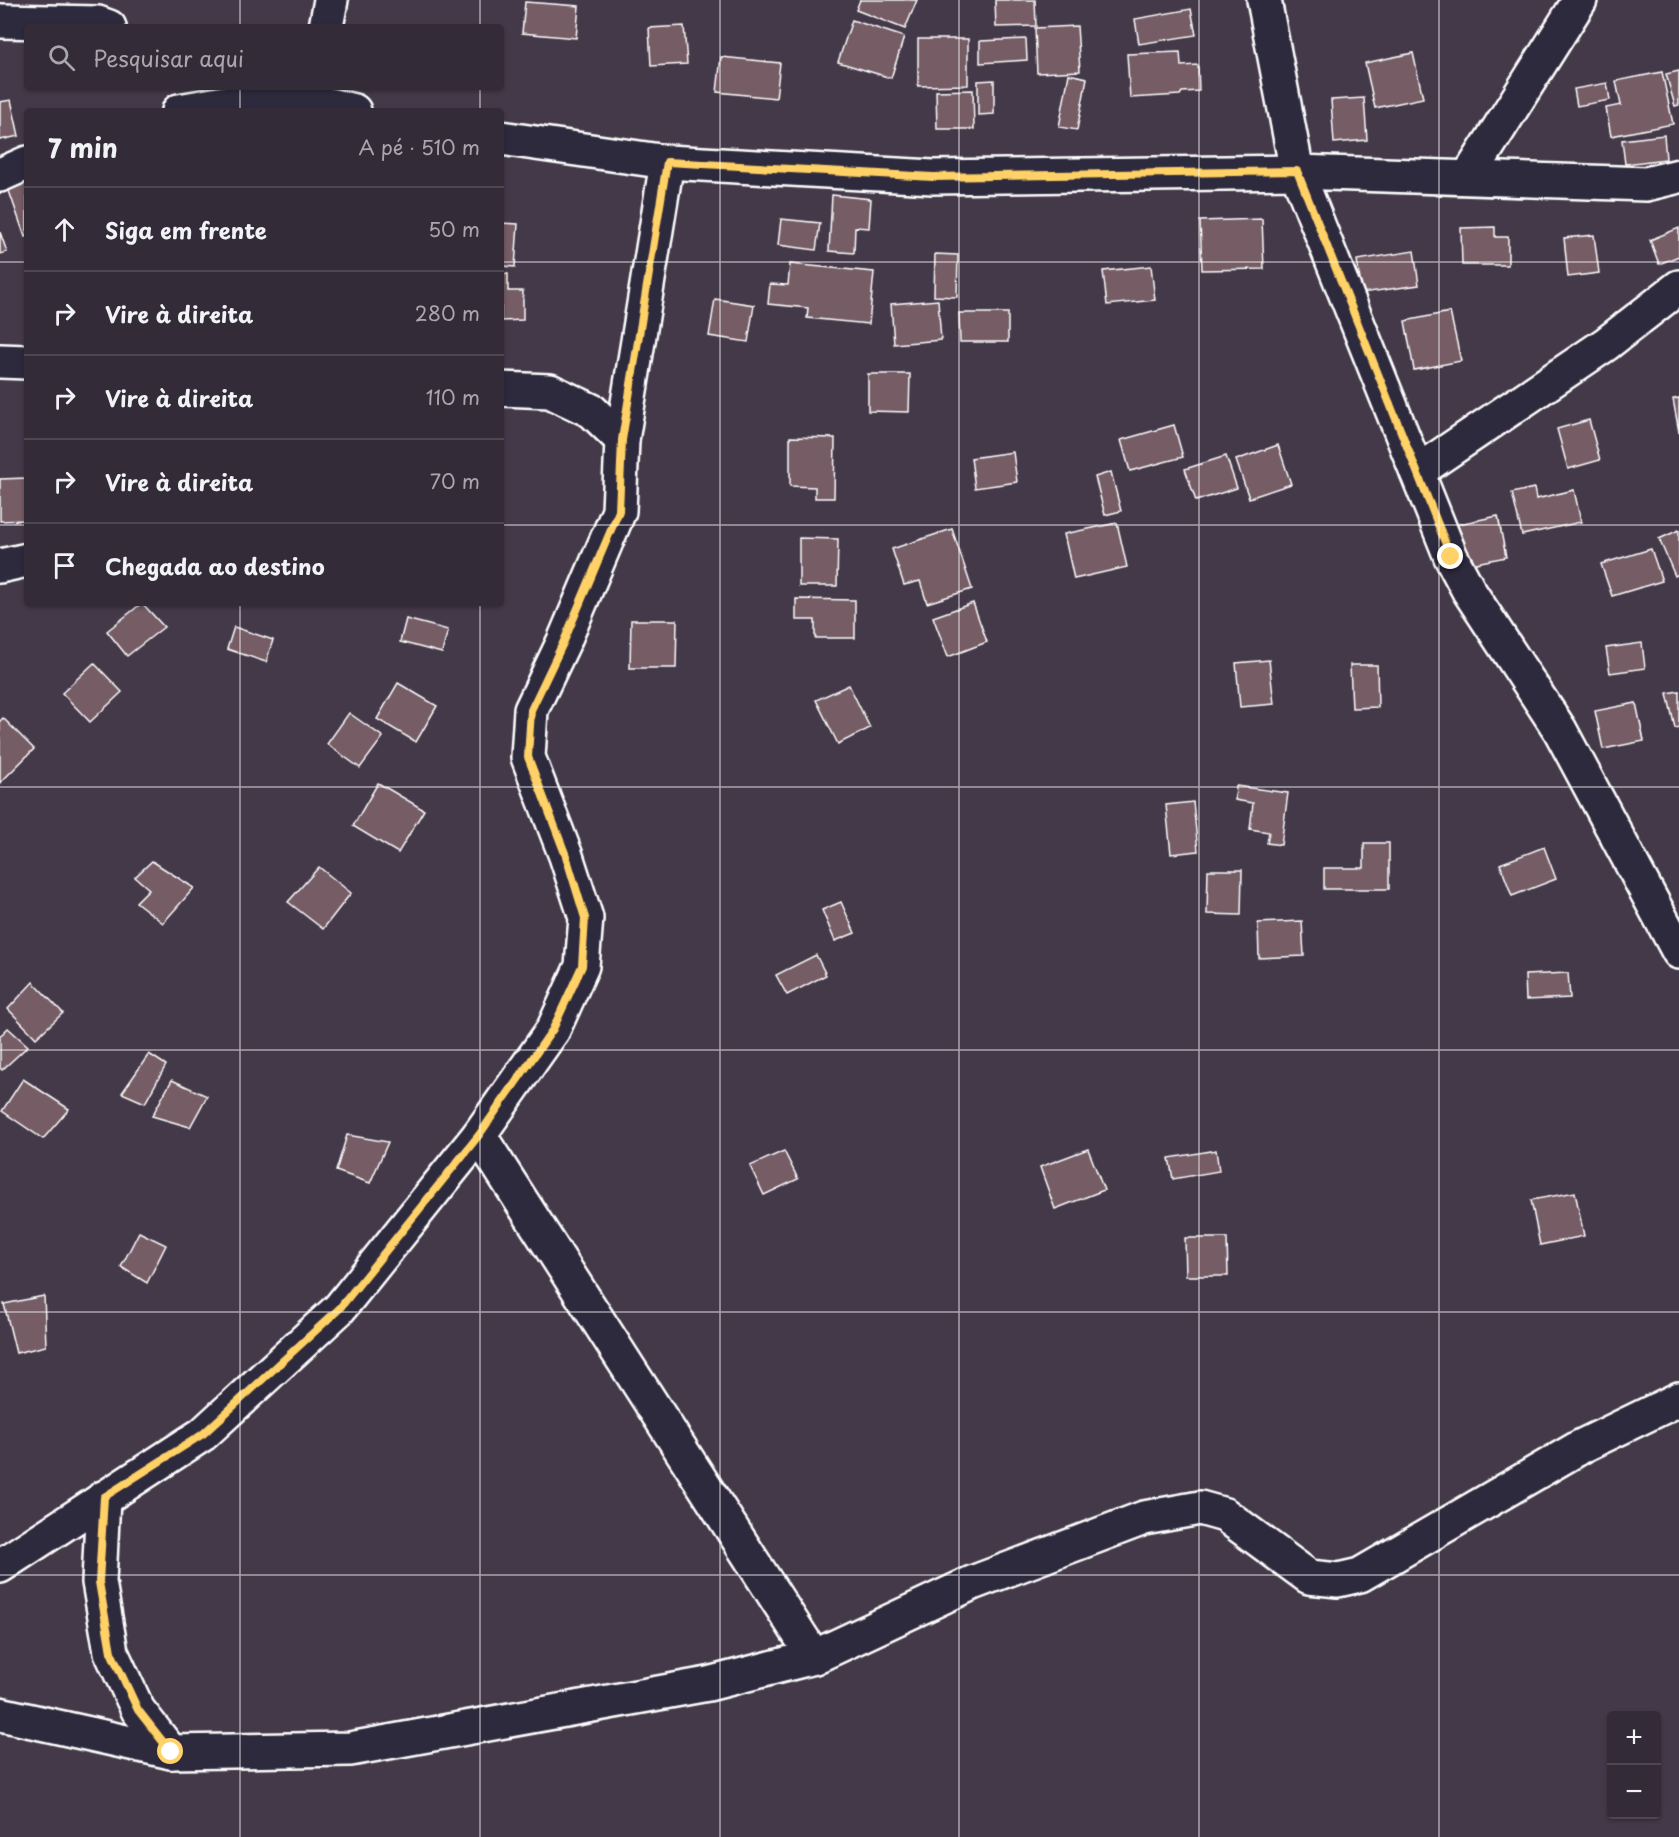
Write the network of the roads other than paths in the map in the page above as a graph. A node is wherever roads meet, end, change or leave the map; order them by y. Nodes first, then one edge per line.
1 (331, 0) edge
2 (1264, 0) edge
3 (1580, 0) edge
4 (0, 21) edge
5 (98, 24) edge
6 (327, 24) edge
7 (251, 92) edge
8 (314, 94) edge
9 (190, 108) edge
10 (347, 108) edge
11 (504, 138) edge
12 (667, 162) junction
13 (24, 164) edge
14 (1297, 171) junction
15 (0, 175) edge
16 (1468, 176) junction
17 (1679, 176) edge
18 (1679, 287) edge
19 (0, 361) edge
20 (24, 362) edge
21 (504, 389) edge
22 (622, 440) junction
23 (1417, 472) junction
24 (24, 561) edge
25 (0, 566) edge
26 (1679, 952) edge
27 (479, 1135) junction
28 (1679, 1399) edge
29 (104, 1497) junction
30 (0, 1566) edge
31 (814, 1657) junction
32 (0, 1714) edge
33 (171, 1752) junction

1 - 6 street
2 - 14 street
3 - 16 street
4 - 5 street
7 - 8 street
7 - 9 street
8 - 10 street
11 - 12 street
12 - 14 street
12 - 22 street
13 - 15 street
14 - 16 street
14 - 23 street
16 - 17 street
18 - 23 street
19 - 20 street
21 - 22 street
22 - 27 street
23 - 26 street
24 - 25 street
27 - 29 street
27 - 31 street
28 - 31 street
29 - 30 street
29 - 33 street
31 - 33 street
32 - 33 street

